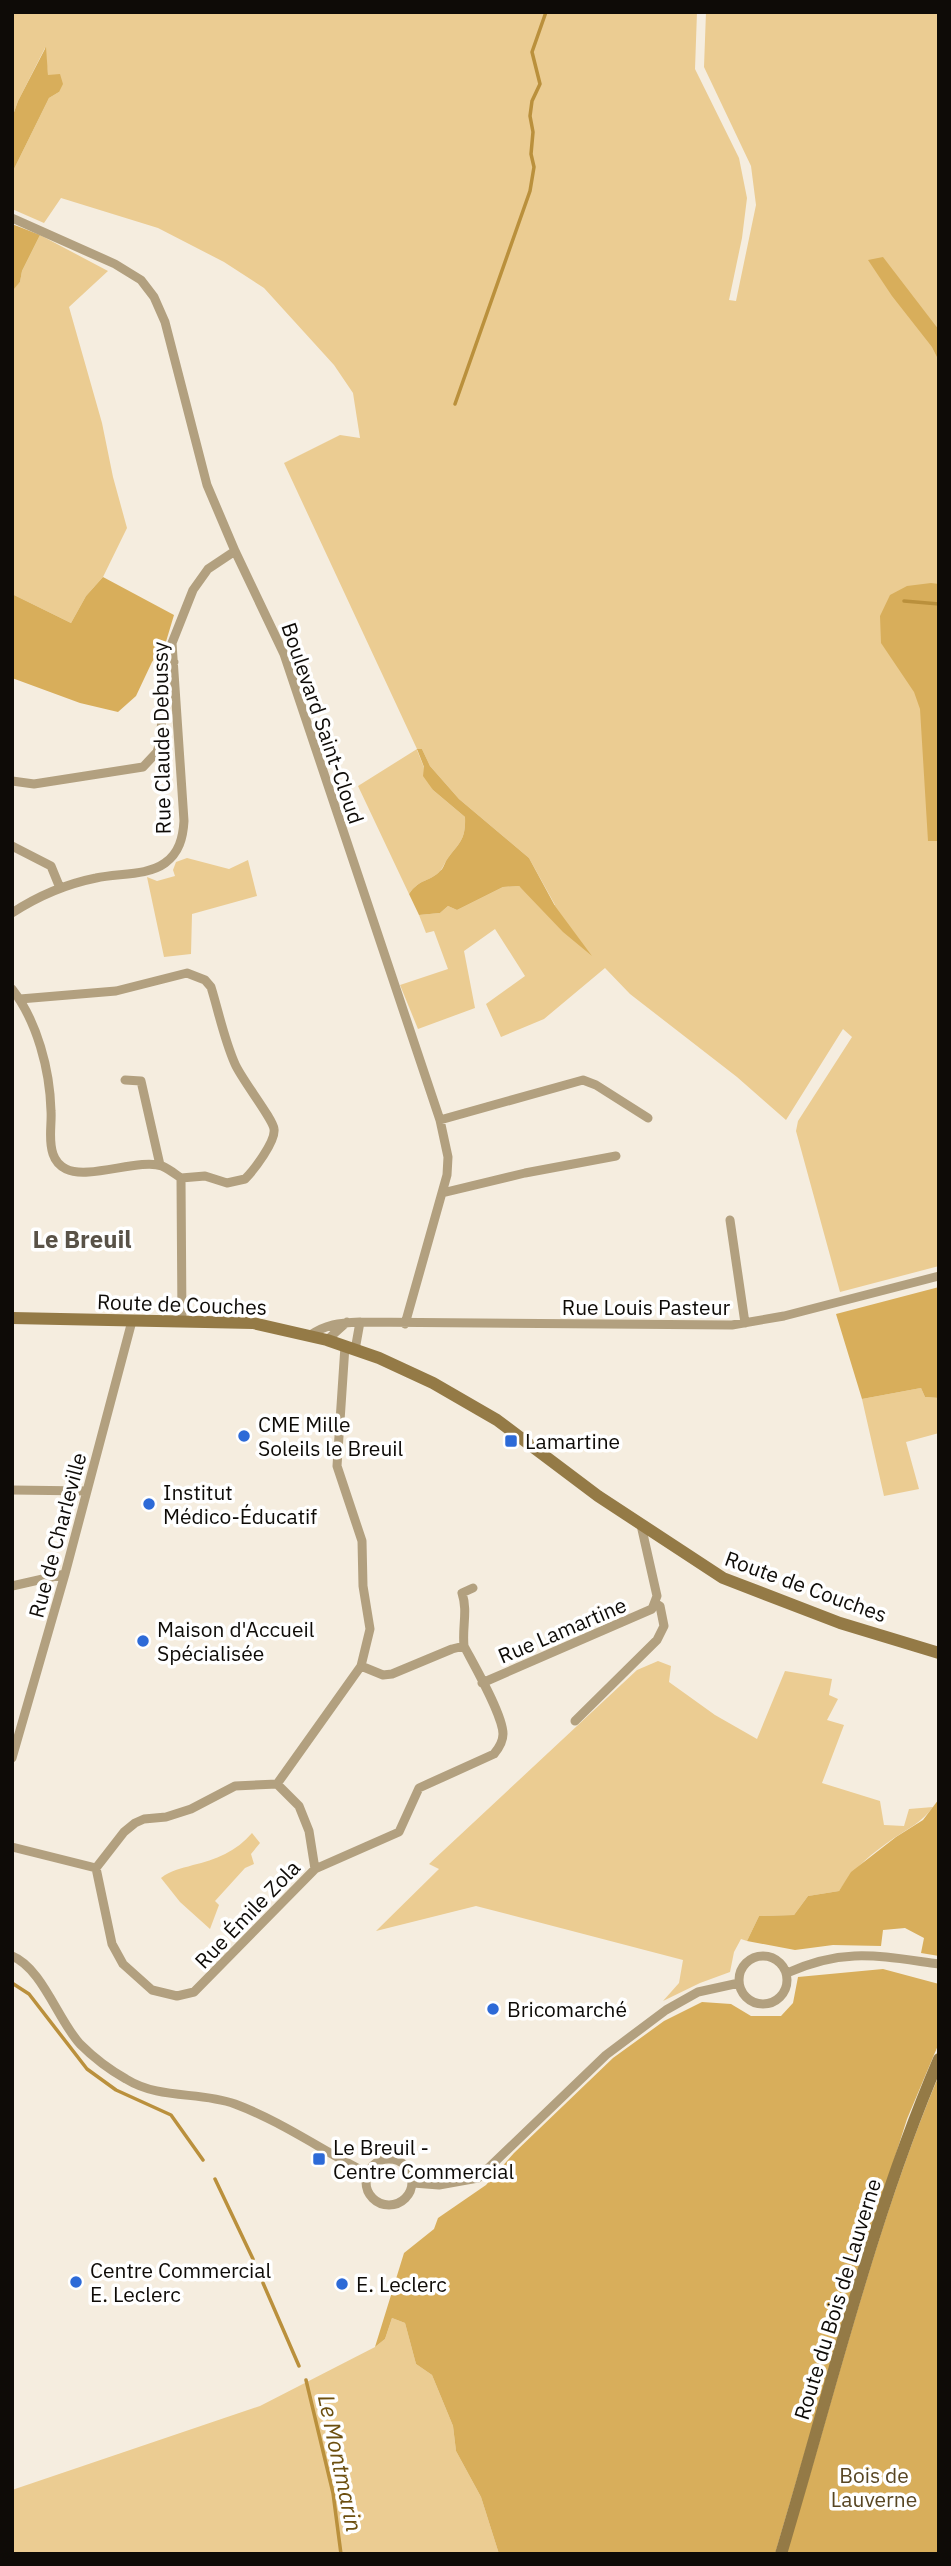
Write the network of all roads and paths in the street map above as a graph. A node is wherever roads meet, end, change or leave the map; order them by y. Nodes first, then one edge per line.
1 (12, 218) edge
2 (235, 551) junction
3 (174, 662) junction
4 (12, 781) edge
5 (12, 846) edge
6 (60, 888) junction
7 (12, 913) edge
8 (12, 989) edge
9 (20, 999) junction
10 (125, 1080) dead end
11 (648, 1118) dead end
12 (440, 1120) junction
13 (615, 1156) dead end
14 (160, 1165) junction
15 (181, 1178) junction
16 (442, 1193) junction
17 (730, 1220) dead end
18 (939, 1276) edge
19 (12, 1318) edge
20 (132, 1321) junction
21 (182, 1322) junction
22 (347, 1322) junction
23 (360, 1322) junction
24 (746, 1323) junction
25 (405, 1324) junction
26 (309, 1336) junction
27 (327, 1340) junction
28 (350, 1348) junction
29 (12, 1490) edge
30 (87, 1491) junction
31 (641, 1525) junction
32 (65, 1574) junction
33 (12, 1586) edge
34 (473, 1588) dead end
35 (655, 1604) junction
36 (464, 1646) junction
37 (939, 1653) edge
38 (361, 1666) junction
39 (482, 1683) junction
40 (575, 1721) dead end
41 (16, 1735) edge
42 (12, 1758) edge
43 (277, 1784) junction
44 (12, 1847) edge
45 (96, 1868) junction
46 (315, 1869) junction
47 (12, 1956) edge
48 (939, 1965) edge
49 (787, 1973) junction
50 (739, 1983) junction
51 (939, 2059) edge
52 (367, 2173) junction
53 (413, 2183) junction
54 (781, 2554) edge

1 - 2 street, Boulevard Saint-Cloud
2 - 3 street, Rue Claude Debussy
2 - 12 street, Boulevard Saint-Cloud
3 - 4 street
3 - 6 street, Rue Claude Debussy
5 - 6 street
6 - 7 street, Rue Claude Debussy
8 - 9 street
9 - 14 street
9 - 15 street
10 - 14 street
11 - 12 street
12 - 16 street, Boulevard Saint-Cloud
13 - 16 street
14 - 15 street
15 - 21 street
16 - 25 street, Boulevard Saint-Cloud
17 - 24 street
18 - 24 street, Rue Louis Pasteur
19 - 20 main road, Route de Couches
20 - 21 main road, Route de Couches
20 - 30 street, Rue de Charleville
21 - 26 main road, Route de Couches
22 - 23 street, Rue Louis Pasteur
22 - 26 street, Rue Louis Pasteur
22 - 27 street
23 - 25 street, Rue Louis Pasteur
23 - 28 street
24 - 25 street, Rue Louis Pasteur
26 - 27 main road, Route de Couches
27 - 28 main road, Route de Couches
28 - 31 main road, Route de Couches
28 - 38 street
29 - 30 street
30 - 32 street, Rue de Charleville
31 - 35 street, Rue Lamartine
31 - 37 main road, Route de Couches
32 - 33 street
32 - 41 street, Rue de Charleville
34 - 36 street, Rue Émile Zola
35 - 39 street, Rue Lamartine
35 - 40 street
36 - 38 street
36 - 39 street, Rue Émile Zola
38 - 43 street
39 - 46 street, Rue Émile Zola
41 - 42 street, Rue de Charleville
43 - 45 street
43 - 46 street
44 - 45 street
45 - 46 street, Rue Émile Zola
47 - 52 street
48 - 49 street
49 - 50 street
49 - 50 street
50 - 53 street
51 - 54 main road, Route du Bois de Lauverne
52 - 53 street
52 - 53 street

